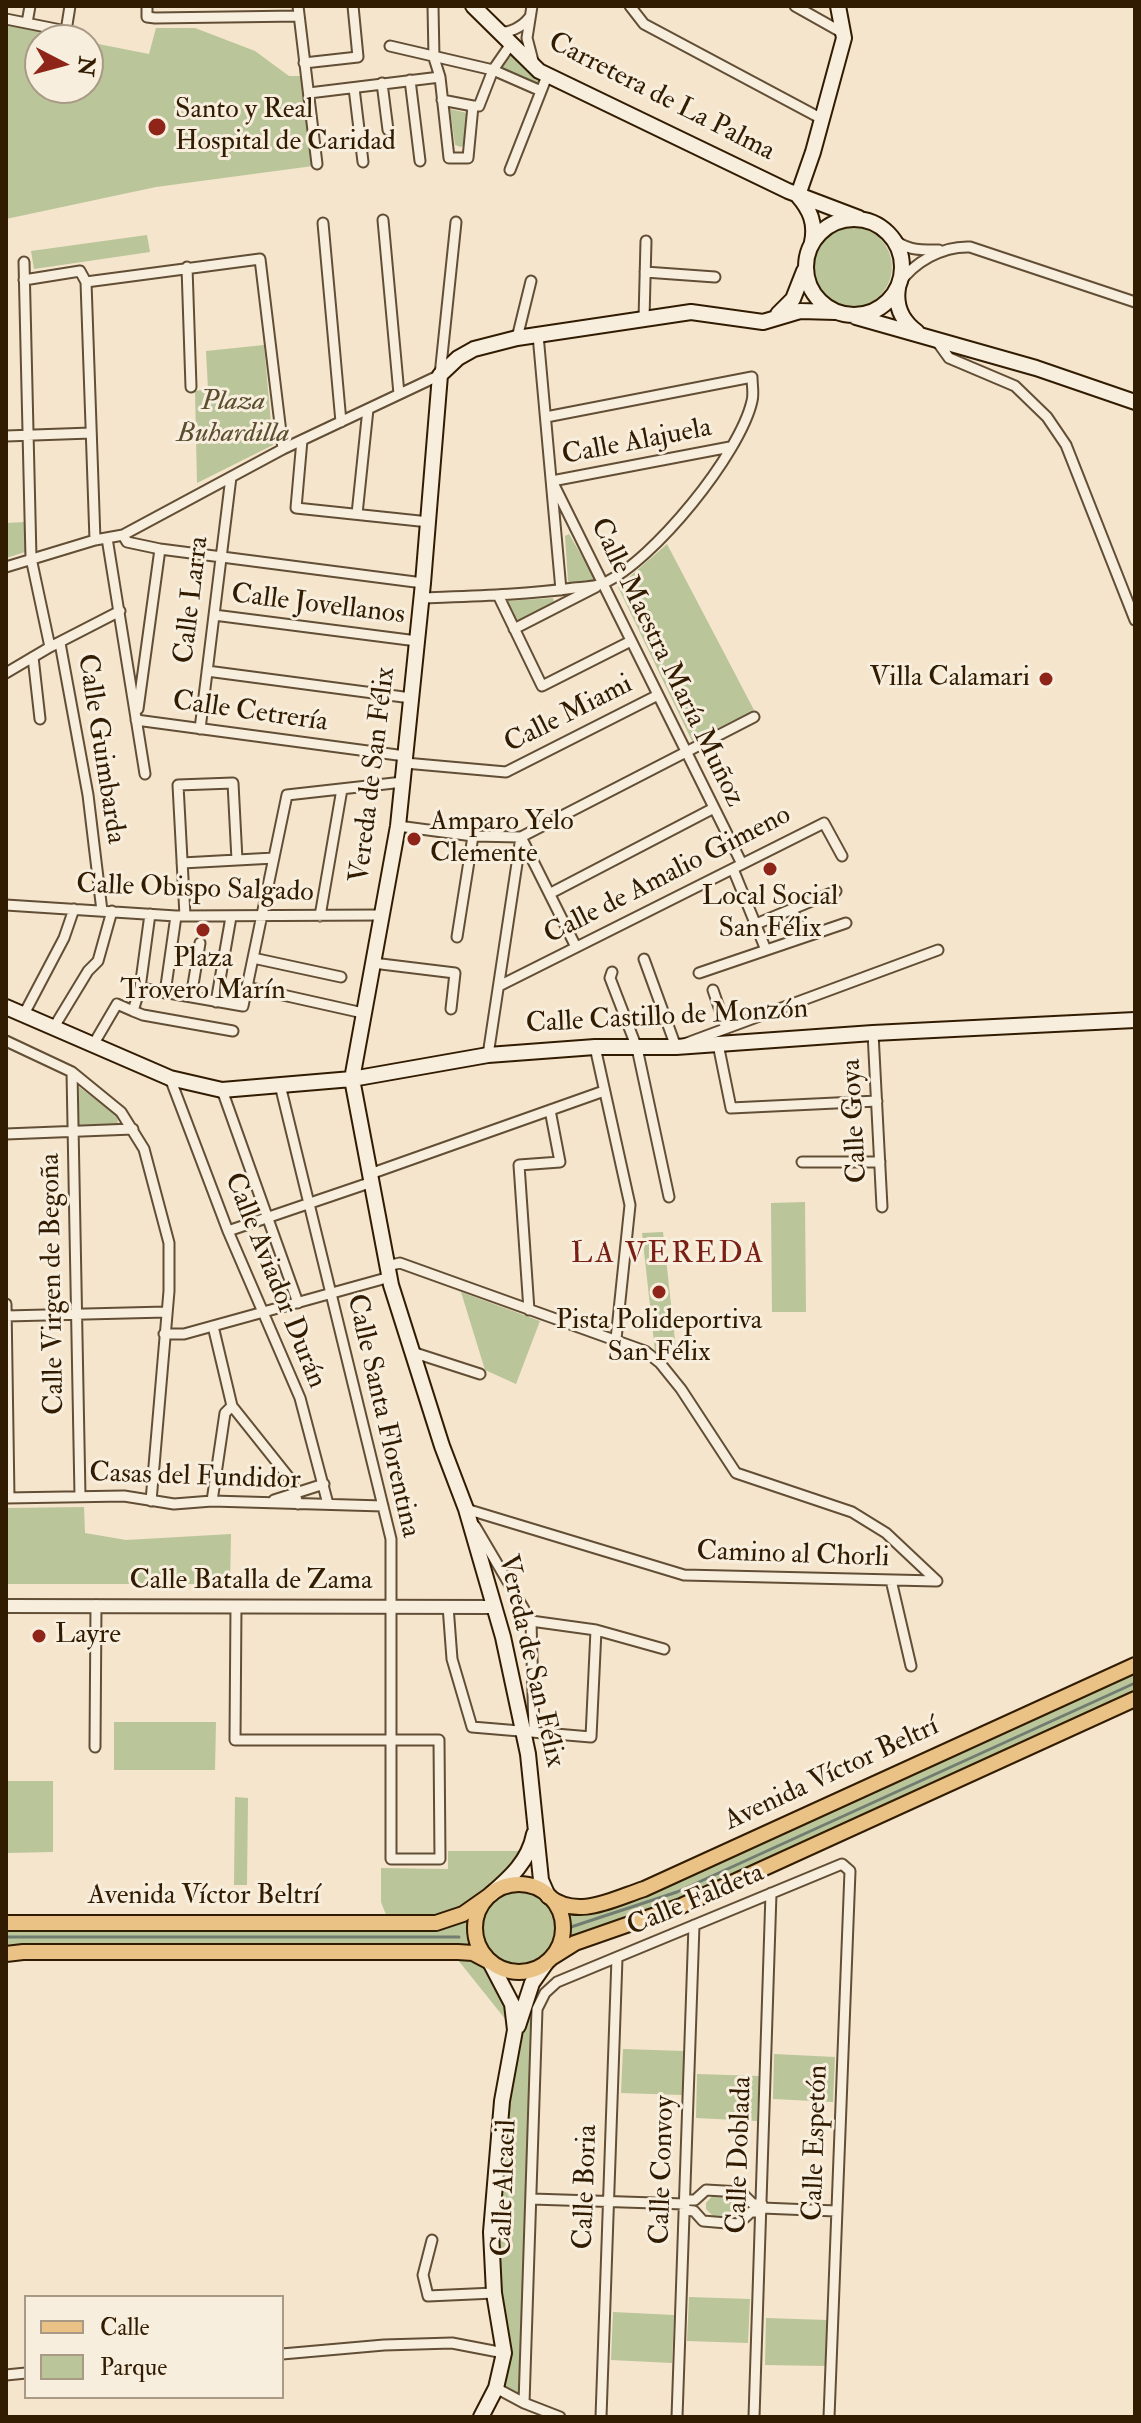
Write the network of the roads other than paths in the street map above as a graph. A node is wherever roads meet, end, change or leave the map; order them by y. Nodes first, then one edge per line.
1 (30, 6) edge
2 (70, 6) edge
3 (147, 6) edge
4 (353, 6) edge
5 (433, 6) edge
6 (473, 6) edge
7 (630, 6) edge
8 (795, 6) edge
9 (838, 6) edge
10 (531, 10) edge
11 (298, 11) edge
12 (6, 19) edge
13 (27, 23) junction
14 (498, 31) junction
15 (843, 33) junction
16 (511, 44) junction
17 (390, 46) dead end
18 (434, 58) junction
19 (304, 63) junction
20 (493, 70) junction
21 (543, 74) junction
22 (440, 77) junction
23 (410, 80) junction
24 (382, 83) junction
25 (354, 88) junction
26 (541, 91) junction
27 (309, 93) junction
28 (442, 100) junction
29 (473, 106) junction
30 (822, 119) junction
31 (388, 130) dead end
32 (420, 161) dead end
33 (363, 162) dead end
34 (317, 164) dead end
35 (510, 170) dead end
36 (798, 195) junction
37 (859, 218) junction
38 (383, 220) dead end
39 (456, 222) dead end
40 (323, 223) dead end
41 (891, 236) junction
42 (646, 241) dead end
43 (811, 244) junction
44 (947, 250) junction
45 (24, 262) dead end
46 (806, 264) junction
47 (187, 267) junction
48 (645, 272) junction
49 (715, 277) dead end
50 (24, 280) junction
51 (531, 281) dead end
52 (86, 282) junction
53 (899, 284) junction
54 (1135, 302) edge
55 (841, 313) junction
56 (644, 319) junction
57 (771, 319) junction
58 (538, 335) junction
59 (928, 336) junction
60 (517, 338) junction
61 (440, 375) junction
62 (191, 387) dead end
63 (399, 394) junction
64 (1135, 402) edge
65 (368, 409) junction
66 (546, 417) junction
67 (341, 422) junction
68 (91, 433) junction
69 (28, 435) junction
70 (6, 436) edge
71 (302, 440) junction
72 (730, 447) junction
73 (283, 449) junction
74 (231, 477) junction
75 (552, 481) junction
76 (357, 514) junction
77 (429, 522) junction
78 (123, 535) junction
79 (107, 538) junction
80 (95, 540) junction
81 (160, 549) junction
82 (221, 557) junction
83 (31, 558) junction
84 (6, 567) edge
85 (423, 583) junction
86 (603, 584) junction
87 (561, 590) junction
88 (498, 595) junction
89 (421, 598) junction
90 (120, 611) junction
91 (214, 615) junction
92 (1135, 620) edge
93 (514, 629) junction
94 (417, 641) junction
95 (631, 641) junction
96 (55, 645) junction
97 (33, 657) junction
98 (207, 671) junction
99 (6, 673) edge
100 (658, 695) junction
101 (411, 698) junction
102 (754, 717) dead end
103 (40, 719) dead end
104 (136, 720) junction
105 (200, 729) junction
106 (686, 752) junction
107 (405, 759) junction
108 (145, 774) dead end
109 (403, 782) junction
110 (342, 789) junction
111 (714, 808) junction
112 (398, 826) junction
113 (473, 836) junction
114 (521, 837) junction
115 (842, 856) dead end
116 (274, 858) junction
117 (237, 860) junction
118 (182, 863) junction
119 (737, 866) junction
120 (836, 891) dead end
121 (551, 893) junction
122 (6, 905) edge
123 (74, 909) junction
124 (792, 909) junction
125 (107, 911) junction
126 (150, 914) junction
127 (382, 915) junction
128 (180, 916) junction
129 (262, 916) junction
130 (320, 916) junction
131 (231, 917) junction
132 (846, 923) dead end
133 (756, 924) junction
134 (457, 937) dead end
135 (804, 937) junction
136 (200, 943) dead end
137 (576, 947) junction
138 (766, 950) junction
139 (938, 950) dead end
140 (253, 958) junction
141 (644, 959) dead end
142 (373, 963) junction
143 (612, 972) dead end
144 (699, 973) dead end
145 (341, 977) dead end
146 (499, 986) junction
147 (247, 987) junction
148 (140, 988) junction
149 (713, 990) dead end
150 (165, 993) junction
151 (191, 997) junction
152 (216, 1002) junction
153 (6, 1007) edge
154 (451, 1009) dead end
155 (133, 1011) junction
156 (363, 1013) junction
157 (24, 1014) junction
158 (1135, 1020) edge
159 (54, 1027) junction
160 (726, 1028) junction
161 (233, 1031) dead end
162 (873, 1033) junction
163 (6, 1041) edge
164 (718, 1044) junction
165 (93, 1045) junction
166 (595, 1047) junction
167 (676, 1047) junction
168 (637, 1048) junction
169 (488, 1055) junction
170 (72, 1072) junction
171 (170, 1078) junction
172 (352, 1079) junction
173 (280, 1085) junction
174 (222, 1090) junction
175 (604, 1091) junction
176 (877, 1101) junction
177 (550, 1110) junction
178 (133, 1129) junction
179 (73, 1131) junction
180 (6, 1134) edge
181 (802, 1162) dead end
182 (880, 1162) junction
183 (371, 1178) junction
184 (669, 1197) dead end
185 (309, 1203) junction
186 (882, 1207) dead end
187 (268, 1218) junction
188 (228, 1231) junction
189 (388, 1272) junction
190 (331, 1293) junction
191 (298, 1303) junction
192 (6, 1304) edge
193 (529, 1310) junction
194 (166, 1312) junction
195 (262, 1313) junction
196 (77, 1314) junction
197 (6, 1316) edge
198 (213, 1326) junction
199 (164, 1334) junction
200 (616, 1339) junction
201 (412, 1352) junction
202 (480, 1374) dead end
203 (232, 1406) junction
204 (324, 1484) junction
205 (296, 1493) junction
206 (80, 1496) junction
207 (8, 1498) edge
208 (151, 1501) junction
209 (212, 1501) junction
210 (264, 1503) junction
211 (298, 1504) junction
212 (328, 1504) junction
213 (383, 1506) junction
214 (466, 1509) junction
215 (891, 1580) junction
216 (96, 1605) junction
217 (6, 1606) edge
218 (236, 1606) junction
219 (391, 1606) junction
220 (448, 1606) junction
221 (495, 1607) junction
222 (531, 1621) junction
223 (596, 1630) junction
224 (664, 1649) dead end
225 (1135, 1665) edge
226 (911, 1666) dead end
227 (1135, 1699) edge
228 (529, 1730) junction
229 (392, 1740) junction
230 (95, 1747) dead end
231 (535, 1826) junction
232 (850, 1871) joint
233 (771, 1893) junction
234 (490, 1895) junction
235 (548, 1896) junction
236 (6, 1923) edge
237 (694, 1925) junction
238 (6, 1954) edge
239 (617, 1958) junction
240 (548, 1961) junction
241 (490, 1962) junction
242 (557, 1982) joint
243 (513, 2046) junction
244 (532, 2199) junction
245 (609, 2201) junction
246 (689, 2205) junction
247 (758, 2208) junction
248 (836, 2211) junction
249 (432, 2240) dead end
250 (494, 2293) junction
251 (504, 2353) junction
252 (284, 2354) edge
253 (496, 2388) junction
254 (524, 2403) junction
255 (481, 2417) edge
256 (560, 2417) edge
257 (601, 2417) edge
258 (677, 2417) edge
259 (754, 2417) edge
260 (829, 2417) edge

1 - 13 street
2 - 13 street
3 - 11 street
4 - 19 street
5 - 18 street
6 - 14 main road, Carretera de La Palma
7 - 30 street
8 - 15 street
9 - 15 main road
10 - 14 street
10 - 21 street
11 - 19 street
12 - 13 street
14 - 16 main road, Carretera de La Palma
15 - 30 main road
16 - 20 street
16 - 21 main road, Carretera de La Palma
17 - 18 street
18 - 20 street
18 - 22 street
19 - 27 street
20 - 26 street
20 - 29 street
21 - 26 street
21 - 36 main road, Carretera de La Palma
22 - 23 street
22 - 28 street
23 - 24 street
23 - 32 street
24 - 25 street
24 - 31 street
25 - 27 street
25 - 33 street
26 - 35 street
27 - 34 street
28 - 29 street
28 - 29 street
30 - 36 main road
36 - 37 main road, Carretera de La Palma
36 - 43 main road, Carretera de La Palma
37 - 41 main road
37 - 43 main road
38 - 63 street
39 - 61 street
40 - 67 street
41 - 44 street
41 - 53 main road
42 - 48 street
43 - 46 main road
44 - 53 street
44 - 54 street
45 - 50 street, Calle Guimbarda
46 - 55 main road
46 - 57 main road
47 - 52 street
47 - 62 street
47 - 73 street
48 - 49 street
48 - 56 street
50 - 52 street
50 - 69 street, Calle Guimbarda
51 - 60 street
52 - 68 street
53 - 55 main road
53 - 59 main road
55 - 57 main road
55 - 59 main road
56 - 57 main road
56 - 58 main road
58 - 60 main road
58 - 66 street, Calle Maestra María Muñoz
59 - 64 main road
59 - 92 street
60 - 61 main road
61 - 63 street
61 - 77 main road, Vereda de San Félix
63 - 65 street
65 - 67 street
65 - 76 street
66 - 72 street
66 - 75 street, Calle Maestra María Muñoz
67 - 71 street
68 - 69 street
68 - 80 street
69 - 70 street
69 - 83 street, Calle Guimbarda
71 - 73 street
71 - 76 street
72 - 75 street, Calle Alajuela
72 - 86 street
73 - 74 street
74 - 78 street
74 - 82 street, Calle Larra
75 - 86 street, Calle Maestra María Muñoz
75 - 87 street, Calle Maestra María Muñoz
76 - 77 street
77 - 85 main road, Vereda de San Félix
78 - 79 street
78 - 81 street
79 - 80 street
79 - 90 street
80 - 83 street
81 - 82 street
81 - 104 street
82 - 85 street
82 - 91 street, Calle Larra
83 - 84 street
83 - 96 street, Calle Guimbarda
85 - 89 main road, Vereda de San Félix
86 - 87 street
86 - 93 street
86 - 95 street, Calle Maestra María Muñoz
87 - 88 street
88 - 89 street
88 - 93 street
89 - 94 main road, Vereda de San Félix
90 - 96 street
90 - 104 street
91 - 94 street, Calle Jovellanos
91 - 98 street, Calle Larra
93 - 95 street
94 - 101 main road, Vereda de San Félix
95 - 100 street, Calle Maestra María Muñoz
96 - 97 street
96 - 125 street, Calle Guimbarda
97 - 99 street
97 - 103 street
98 - 101 street
98 - 105 street, Calle Larra
100 - 106 street, Calle Maestra María Muñoz
100 - 107 street, Calle Miami
101 - 107 main road, Vereda de San Félix
102 - 106 street
104 - 105 street, Calle Cetrería
104 - 108 street
105 - 107 street, Calle Cetrería
106 - 111 street, Calle Maestra María Muñoz
106 - 114 street
107 - 109 main road, Vereda de San Félix
109 - 110 street
109 - 112 main road, Vereda de San Félix
110 - 116 street
110 - 130 street
111 - 119 street, Calle Maestra María Muñoz
111 - 121 street
112 - 113 street
112 - 127 main road, Vereda de San Félix
113 - 114 street
113 - 134 street
114 - 121 street
114 - 146 street
115 - 119 street, Calle de Amalio Gimeno
116 - 117 street
116 - 129 street
117 - 118 street
117 - 118 street
118 - 128 street
119 - 133 street, Calle Maestra María Muñoz
119 - 137 street, Calle de Amalio Gimeno
120 - 124 street
121 - 137 street
122 - 123 street, Calle Obispo Salgado
123 - 125 street, Calle Obispo Salgado
123 - 157 street
124 - 133 street
124 - 135 street
125 - 126 street, Calle Obispo Salgado
125 - 159 street, Calle Guimbarda
126 - 128 street, Calle Obispo Salgado
126 - 148 street
127 - 130 street, Calle Obispo Salgado
127 - 142 main road, Vereda de San Félix
128 - 131 street, Calle Obispo Salgado
128 - 150 street
129 - 130 street, Calle Obispo Salgado
129 - 131 street, Calle Obispo Salgado
129 - 140 street
131 - 152 street
132 - 135 street
133 - 138 street, Calle Maestra María Muñoz
135 - 138 street
136 - 151 street
137 - 146 street, Calle de Amalio Gimeno
138 - 144 street
139 - 160 street
140 - 145 street
140 - 147 street
141 - 167 street
142 - 154 street
142 - 156 main road, Vereda de San Félix
143 - 168 street
146 - 169 street
147 - 152 street
147 - 156 street
148 - 150 street
148 - 155 street
149 - 160 street
150 - 151 street
151 - 152 street
153 - 157 main road, Calle Castillo de Monzón
155 - 161 street
155 - 165 street
156 - 172 main road, Vereda de San Félix
157 - 159 main road, Calle Castillo de Monzón
158 - 162 main road, Calle Castillo de Monzón
159 - 165 main road, Calle Castillo de Monzón
160 - 167 street
162 - 164 main road, Calle Castillo de Monzón
162 - 176 street, Calle Goya
163 - 170 street
164 - 167 main road, Calle Castillo de Monzón
164 - 176 street
165 - 171 main road, Calle Castillo de Monzón
166 - 168 main road, Calle Castillo de Monzón
166 - 169 main road, Calle Castillo de Monzón
166 - 175 street
167 - 168 main road, Calle Castillo de Monzón
168 - 184 street
169 - 172 main road, Calle Castillo de Monzón
170 - 178 street
170 - 179 street, Calle Virgen de Begoña
171 - 174 main road, Calle Castillo de Monzón
171 - 188 street, Calle Aviador Durán
172 - 173 main road, Calle Castillo de Monzón
172 - 183 main road, Vereda de San Félix
173 - 174 main road, Calle Castillo de Monzón
173 - 185 street, Calle Santa Florentina
174 - 187 street
175 - 177 street
175 - 200 street
176 - 182 street, Calle Goya
177 - 183 street
177 - 193 street
178 - 179 street
178 - 194 street
179 - 180 street
179 - 196 street, Calle Virgen de Begoña
181 - 182 street
182 - 186 street, Calle Goya
183 - 185 street
183 - 189 main road, Vereda de San Félix
185 - 187 street
185 - 190 street, Calle Santa Florentina
187 - 188 street
187 - 191 street
188 - 195 street, Calle Aviador Durán
189 - 190 street
189 - 193 street
189 - 201 main road, Vereda de San Félix
190 - 191 street
190 - 213 street, Calle Santa Florentina
191 - 195 street
192 - 197 street
193 - 200 street
194 - 196 street
194 - 199 street
195 - 198 street
195 - 204 street, Calle Aviador Durán
196 - 197 street
196 - 206 street, Calle Virgen de Begoña
197 - 207 street
198 - 199 street
198 - 203 street
199 - 208 street
200 - 215 street, Camino al Chorli
201 - 202 street
201 - 214 main road, Vereda de San Félix
203 - 205 street
203 - 209 street
204 - 205 street
204 - 212 street, Calle Aviador Durán
205 - 210 street
205 - 211 street
206 - 207 street, Casas del Fundidor
206 - 208 street, Casas del Fundidor
208 - 209 street, Casas del Fundidor
209 - 210 street, Casas del Fundidor
210 - 211 street, Casas del Fundidor
211 - 212 street, Casas del Fundidor
212 - 213 street, Casas del Fundidor
213 - 219 street, Calle Santa Florentina
214 - 215 street, Camino al Chorli
214 - 221 main road, Vereda de San Félix
214 - 222 street, Vereda de San Félix
215 - 226 street
216 - 217 street, Calle Batalla de Zama
216 - 218 street, Calle Batalla de Zama
216 - 230 street
218 - 219 street, Calle Batalla de Zama
218 - 229 street
219 - 220 street, Calle Batalla de Zama
219 - 229 street, Calle Santa Florentina
220 - 221 street, Calle Batalla de Zama
220 - 228 street
221 - 228 main road, Vereda de San Félix
222 - 223 street
222 - 228 street
223 - 224 street
223 - 228 street
225 - 235 main road, Avenida Víctor Beltrí
227 - 240 main road, Avenida Víctor Beltrí
228 - 231 main road, Vereda de San Félix
229 - 229 street, Calle Santa Florentina
231 - 234 main road
231 - 235 main road, Vereda de San Félix
232 - 233 street, Calle Faldeta
232 - 248 street, Calle Espetón
233 - 237 street, Calle Faldeta
233 - 247 street, Calle Doblada
234 - 235 main road
234 - 236 main road, Avenida Víctor Beltrí
234 - 241 main road
235 - 240 main road
237 - 239 street, Calle Faldeta
237 - 246 street, Calle Convoy
238 - 241 main road, Avenida Víctor Beltrí
239 - 242 street, Calle Faldeta
239 - 245 street, Calle Boria
240 - 241 main road
240 - 243 main road
241 - 243 main road
242 - 244 street, Calle Alcacil
243 - 250 main road, Calle Alcacil
244 - 245 street
244 - 254 street, Calle Alcacil
245 - 246 street
245 - 257 street, Calle Boria
246 - 247 street
246 - 247 street
246 - 258 street, Calle Convoy
247 - 248 street
247 - 259 street, Calle Doblada
248 - 260 street, Calle Espetón
249 - 250 street
250 - 251 main road, Calle Alcacil
251 - 252 street
251 - 253 main road, Calle Alcacil
253 - 254 street
253 - 255 main road, Calle Alcacil
254 - 256 street

